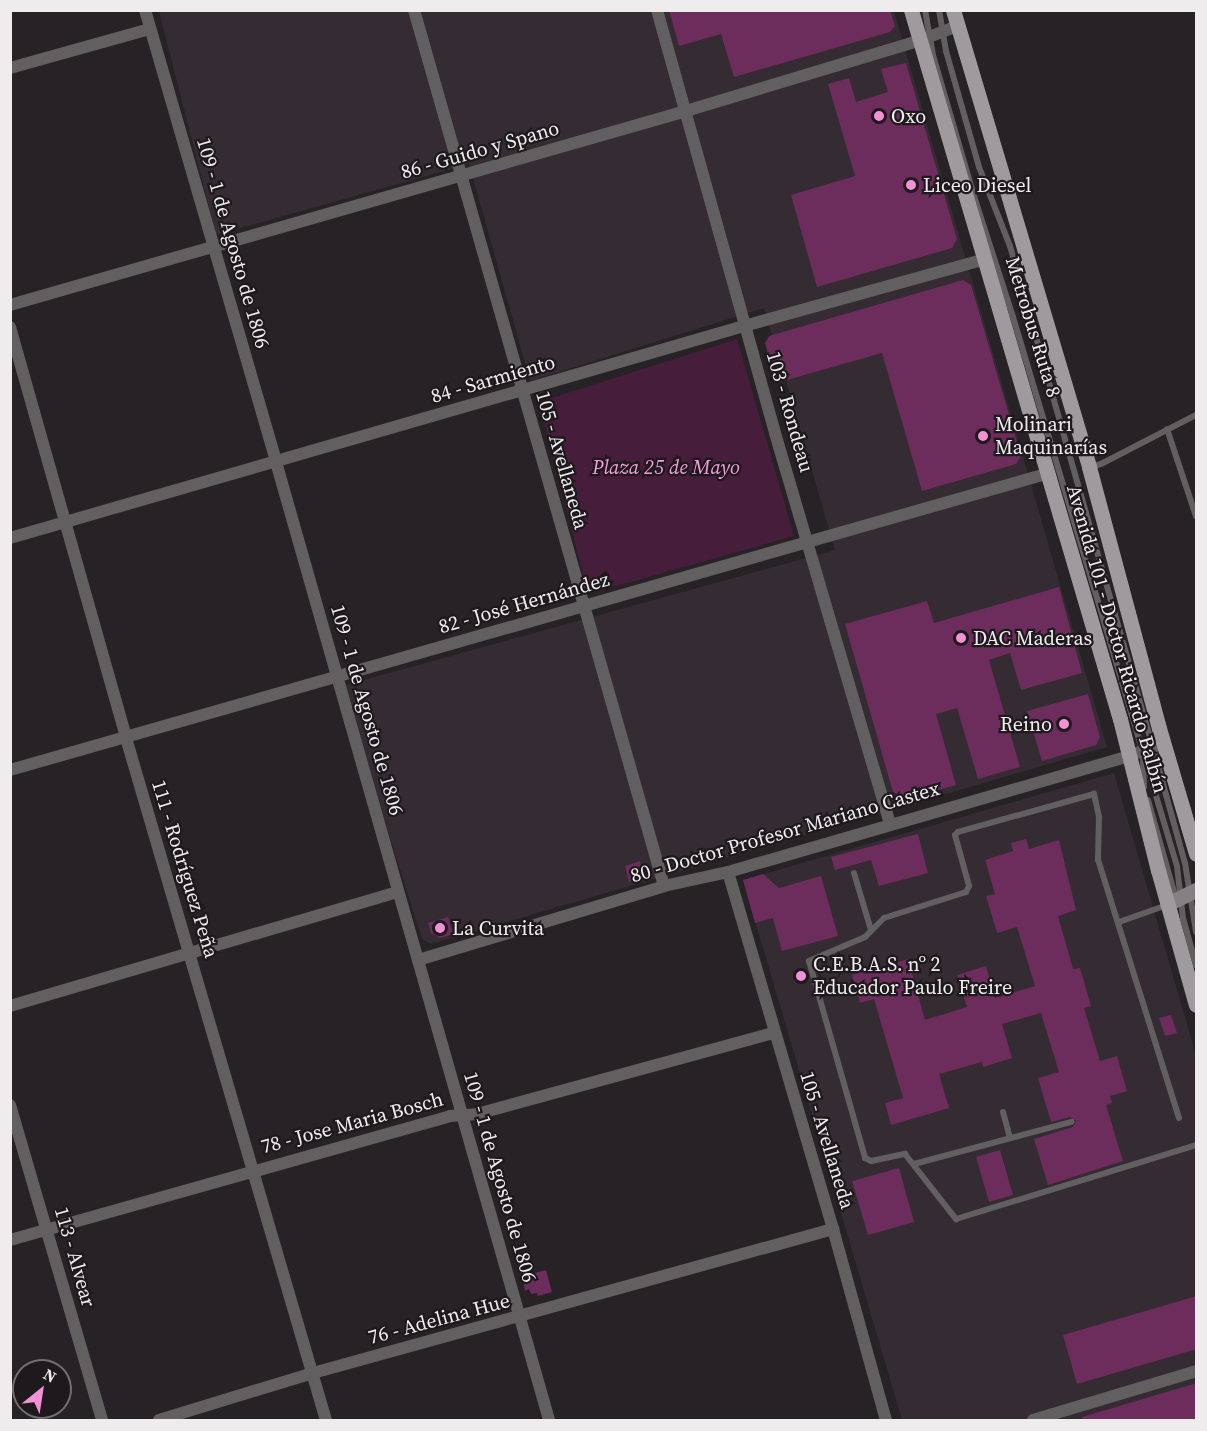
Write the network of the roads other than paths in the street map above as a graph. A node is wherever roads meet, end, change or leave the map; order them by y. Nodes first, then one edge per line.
1 (145, 10) edge
2 (414, 10) edge
3 (657, 10) edge
4 (911, 10) edge
5 (926, 10) edge
6 (939, 10) edge
7 (953, 10) edge
8 (150, 29) junction
9 (950, 29) junction
10 (926, 38) junction
11 (10, 68) edge
12 (686, 111) junction
13 (463, 175) junction
14 (214, 247) junction
15 (986, 259) junction
16 (10, 304) edge
17 (744, 326) junction
18 (10, 327) edge
19 (522, 391) junction
20 (1197, 415) edge
21 (1167, 429) junction
22 (276, 462) junction
23 (1089, 467) junction
24 (1049, 472) junction
25 (1197, 516) edge
26 (66, 522) junction
27 (10, 538) edge
28 (808, 544) junction
29 (582, 606) junction
30 (337, 678) junction
31 (126, 738) junction
32 (1147, 750) junction
33 (10, 771) edge
34 (890, 823) junction
35 (1197, 854) edge
36 (728, 872) junction
37 (854, 873) dead end
38 (664, 886) junction
39 (398, 892) junction
40 (1182, 898) edge
41 (1119, 922) junction
42 (871, 930) junction
43 (1197, 932) edge
44 (191, 955) junction
45 (418, 960) junction
46 (1197, 964) edge
47 (1197, 1005) edge
48 (10, 1006) edge
49 (774, 1033) junction
50 (10, 1105) edge
51 (1003, 1112) dead end
52 (463, 1115) junction
53 (1179, 1118) dead end
54 (1071, 1122) dead end
55 (1011, 1138) junction
56 (1197, 1145) edge
57 (914, 1164) junction
58 (253, 1170) junction
59 (833, 1229) junction
60 (47, 1230) junction
61 (10, 1240) edge
62 (519, 1317) junction
63 (1197, 1371) edge
64 (313, 1373) junction
65 (102, 1420) edge
66 (159, 1420) edge
67 (326, 1420) edge
68 (549, 1420) edge
69 (886, 1420) edge
70 (1033, 1420) edge

1 - 8 street, 109 - 1 de Agosto de 1806
2 - 13 street, 105 - Avellaneda
3 - 12 street, 103 - Rondeau
4 - 10 main road, Avenida 101 - Doctor Ricardo Balbín
5 - 10 lane, Metrobus Ruta 8
6 - 9 lane, Metrobus Ruta 8
7 - 9 main road, Avenida 101 - Doctor Ricardo Balbín
8 - 11 street
8 - 14 street, 109 - 1 de Agosto de 1806
9 - 10 street, 86 - Guido y Spano
9 - 23 main road, Avenida 101 - Doctor Ricardo Balbín
9 - 32 lane, Metrobus Ruta 8
10 - 12 street, 86 - Guido y Spano
10 - 15 main road, Avenida 101 - Doctor Ricardo Balbín
10 - 32 lane, Metrobus Ruta 8
12 - 13 street, 86 - Guido y Spano
12 - 17 street, 103 - Rondeau
13 - 14 street, 86 - Guido y Spano
13 - 19 street, 105 - Avellaneda
14 - 16 street, 86 - Guido y Spano
14 - 22 street, 109 - 1 de Agosto de 1806
15 - 17 street, 84 - Sarmiento
15 - 24 main road, Avenida 101 - Doctor Ricardo Balbín
17 - 19 street, 84 - Sarmiento
17 - 28 street, 103 - Rondeau
18 - 26 street, 111 - Rodríguez Peña
19 - 22 street, 84 - Sarmiento
19 - 29 street, 105 - Avellaneda
20 - 21 lane
21 - 23 lane
21 - 25 lane
22 - 26 street, 84 - Sarmiento
22 - 30 street, 109 - 1 de Agosto de 1806
23 - 32 main road, Avenida 101 - Doctor Ricardo Balbín
24 - 28 street, 82 - José Hernández
24 - 32 main road, Avenida 101 - Doctor Ricardo Balbín
26 - 27 street, 84 - Sarmiento
26 - 31 street, 111 - Rodríguez Peña
28 - 29 street, 82 - José Hernández
28 - 34 street, 103 - Rondeau
29 - 30 street, 82 - José Hernández
29 - 38 street, 105 - Avellaneda
30 - 31 street, 82 - José Hernández
30 - 39 street, 109 - 1 de Agosto de 1806
31 - 33 street, 82 - José Hernández
31 - 44 street, 111 - Rodríguez Peña
32 - 34 street, 80 - Doctor Profesor Mariano Castex
32 - 35 main road, Avenida 101 - Doctor Ricardo Balbín
32 - 40 main road, Avenida 101 - Doctor Ricardo Balbín
32 - 40 lane, Metrobus Ruta 8
34 - 36 street, 80 - Doctor Profesor Mariano Castex
36 - 38 street, 80 - Doctor Profesor Mariano Castex
36 - 49 street, 105 - Avellaneda
37 - 42 lane
38 - 45 street, 80 - Doctor Profesor Mariano Castex
39 - 44 street
39 - 45 street, 109 - 1 de Agosto de 1806
40 - 41 lane
40 - 43 lane, Metrobus Ruta 8
40 - 46 lane, Metrobus Ruta 8
40 - 47 main road, Avenida 101 - Doctor Ricardo Balbín
41 - 42 lane
41 - 53 lane
42 - 57 lane
44 - 48 street
44 - 58 street, 111 - Rodríguez Peña
45 - 52 street, 109 - 1 de Agosto de 1806
49 - 52 street, 78 - Jose Maria Bosch
49 - 59 street, 105 - Avellaneda
50 - 60 street, 113 - Alvear
51 - 55 lane
52 - 58 street, 78 - Jose Maria Bosch
52 - 62 street, 109 - 1 de Agosto de 1806
54 - 55 lane
55 - 57 lane
56 - 57 lane
58 - 60 street, 78 - Jose Maria Bosch
58 - 64 street, 111 - Rodríguez Peña
59 - 62 street, 76 - Adelina Hue
59 - 69 street, 105 - Avellaneda
60 - 61 street, 78 - Jose Maria Bosch
60 - 65 street, 113 - Alvear
62 - 64 street, 76 - Adelina Hue
62 - 68 street, 109 - 1 de Agosto de 1806
63 - 70 street
64 - 66 street, 76 - Adelina Hue
64 - 67 street, 111 - Rodríguez Peña

